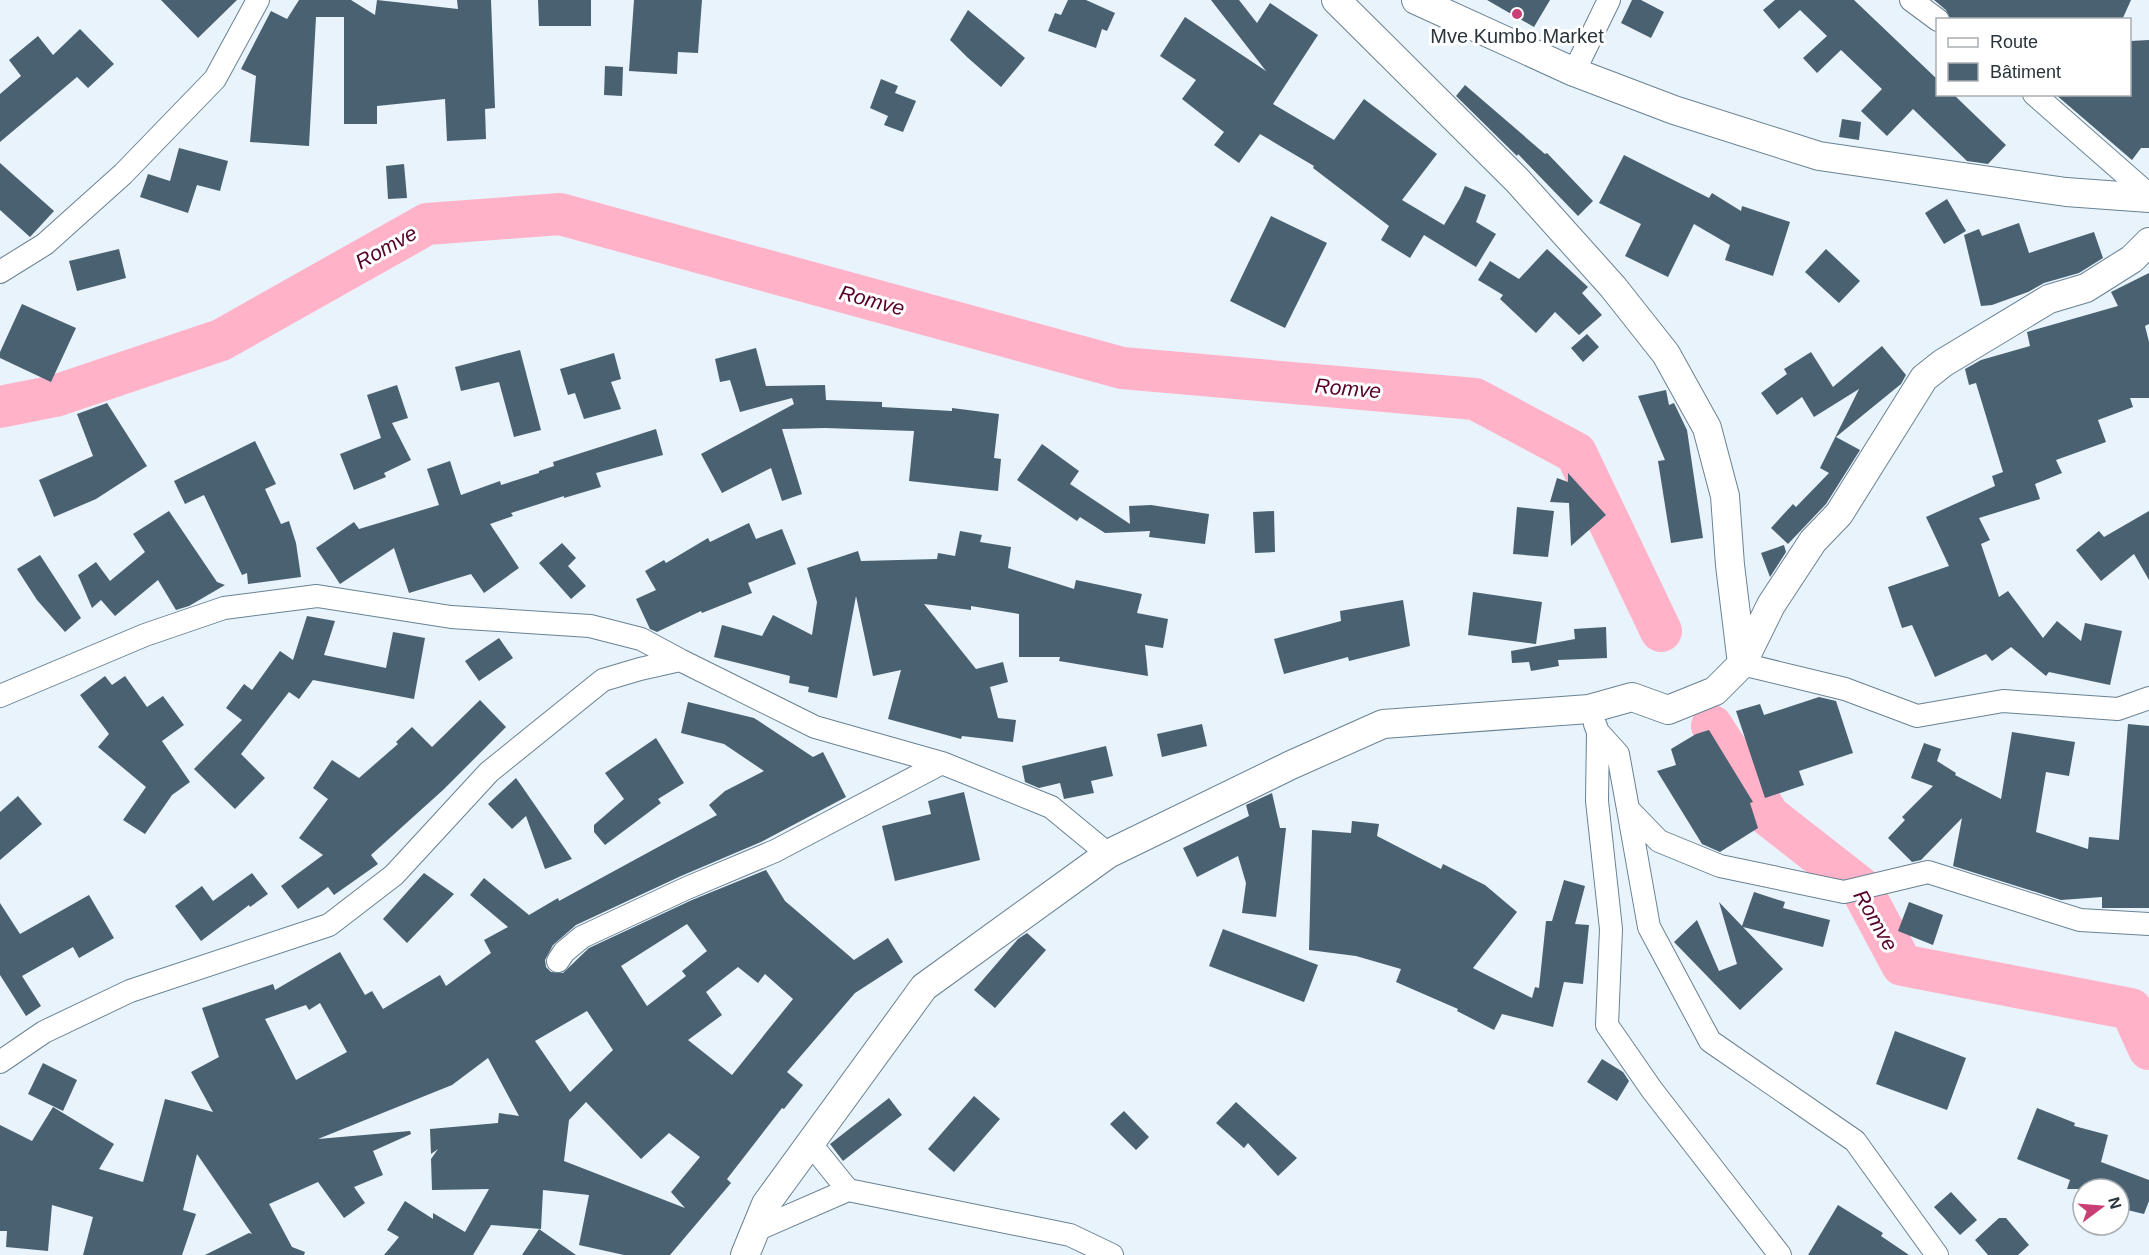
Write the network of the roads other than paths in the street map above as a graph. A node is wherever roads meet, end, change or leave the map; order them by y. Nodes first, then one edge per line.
1 (258, 0) edge
2 (1336, 0) edge
3 (1416, 0) edge
4 (1609, 0) edge
5 (1911, 0) edge
6 (1936, 19) edge
7 (1574, 72) junction
8 (2036, 96) edge
9 (2149, 196) edge
10 (2149, 242) edge
11 (0, 272) edge
12 (680, 660) junction
13 (1742, 664) junction
14 (0, 696) edge
15 (2149, 698) edge
16 (1593, 720) junction
17 (942, 763) junction
18 (1628, 809) junction
19 (1108, 854) junction
20 (2149, 924) edge
21 (558, 961) dead end
22 (0, 1062) edge
23 (810, 1143) junction
24 (848, 1190) junction
25 (750, 1243) edge
26 (1112, 1255) edge
27 (1780, 1255) edge
28 (1937, 1255) edge

1 - 11 street
2 - 13 main road
3 - 7 main road
4 - 7 street
5 - 6 street
7 - 9 main road
8 - 9 street
10 - 13 main road
12 - 14 street
12 - 17 street
12 - 22 street
13 - 15 street
13 - 16 main road
16 - 18 street
16 - 19 main road
16 - 27 street
17 - 19 street
17 - 21 street
18 - 20 street
18 - 28 street
19 - 23 main road
23 - 24 street
23 - 25 main road
24 - 25 street
24 - 26 street

